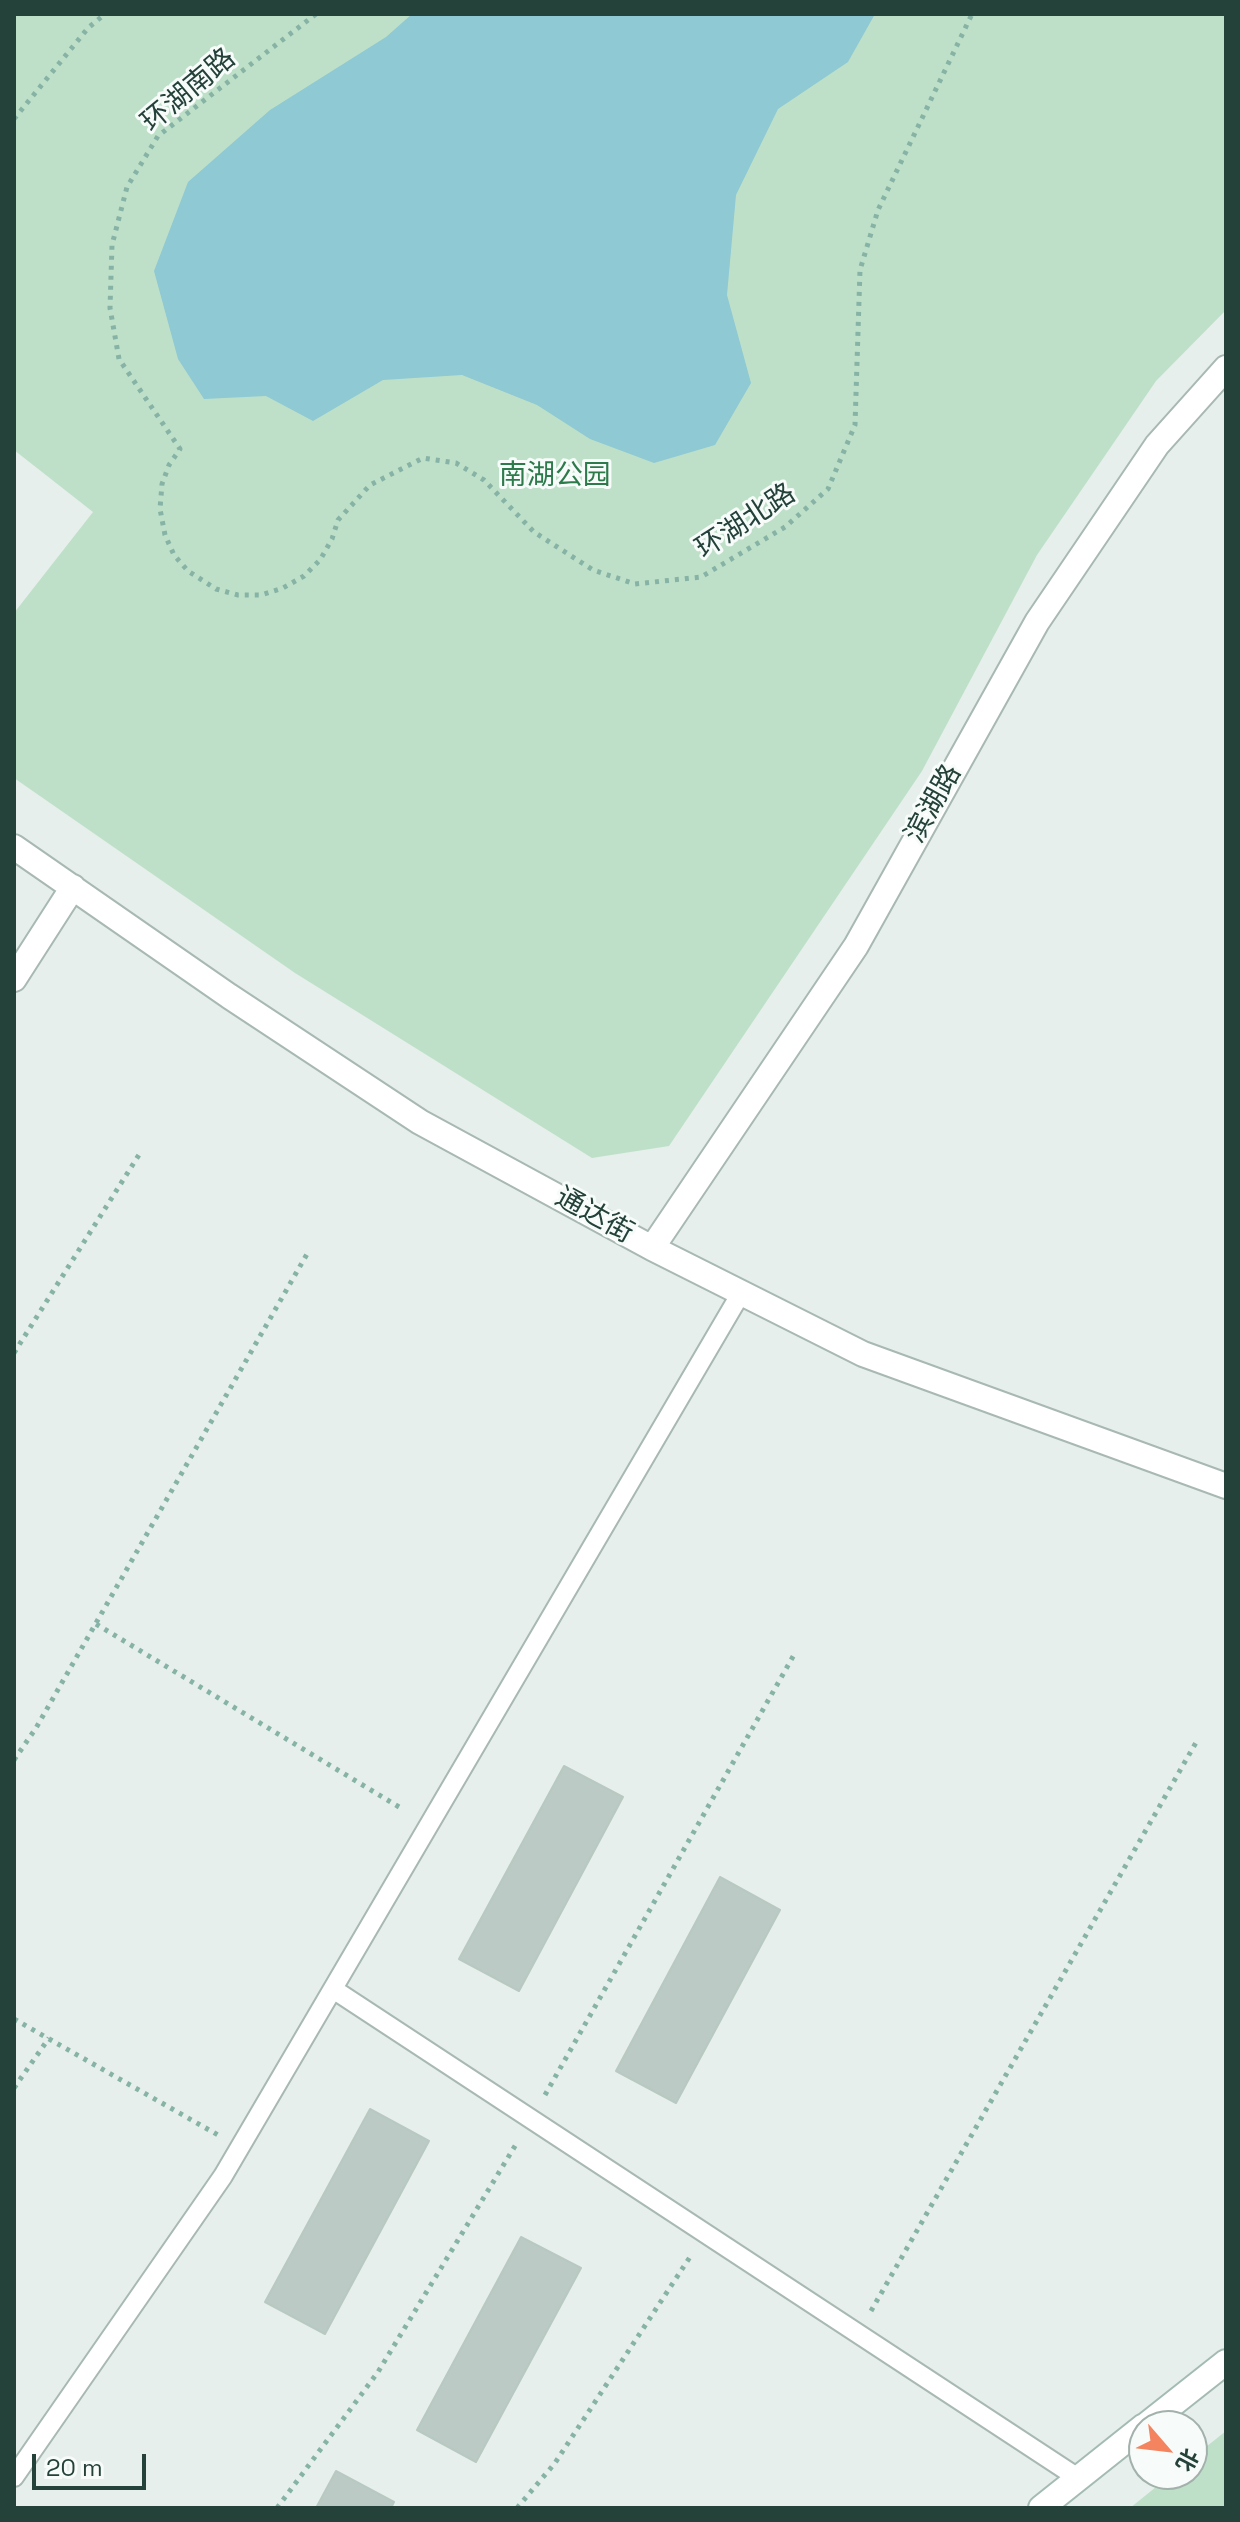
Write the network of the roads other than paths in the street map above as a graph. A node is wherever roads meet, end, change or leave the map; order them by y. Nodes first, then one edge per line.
1 (1226, 368) edge
2 (14, 847) edge
3 (73, 887) junction
4 (14, 979) edge
5 (652, 1248) junction
6 (741, 1293) junction
7 (1226, 1486) edge
8 (333, 1989) junction
9 (1226, 2362) edge
10 (1164, 2410) edge
11 (1128, 2439) edge
12 (14, 2477) edge
13 (1078, 2478) junction
14 (1041, 2508) edge

1 - 5 street, 滨湖路
2 - 3 street, 通达街
3 - 4 street
3 - 5 street, 通达街
5 - 6 street, 通达街
6 - 7 street, 通达街
6 - 8 lane
8 - 12 lane
8 - 13 lane
9 - 10 street
11 - 13 street
13 - 14 street

